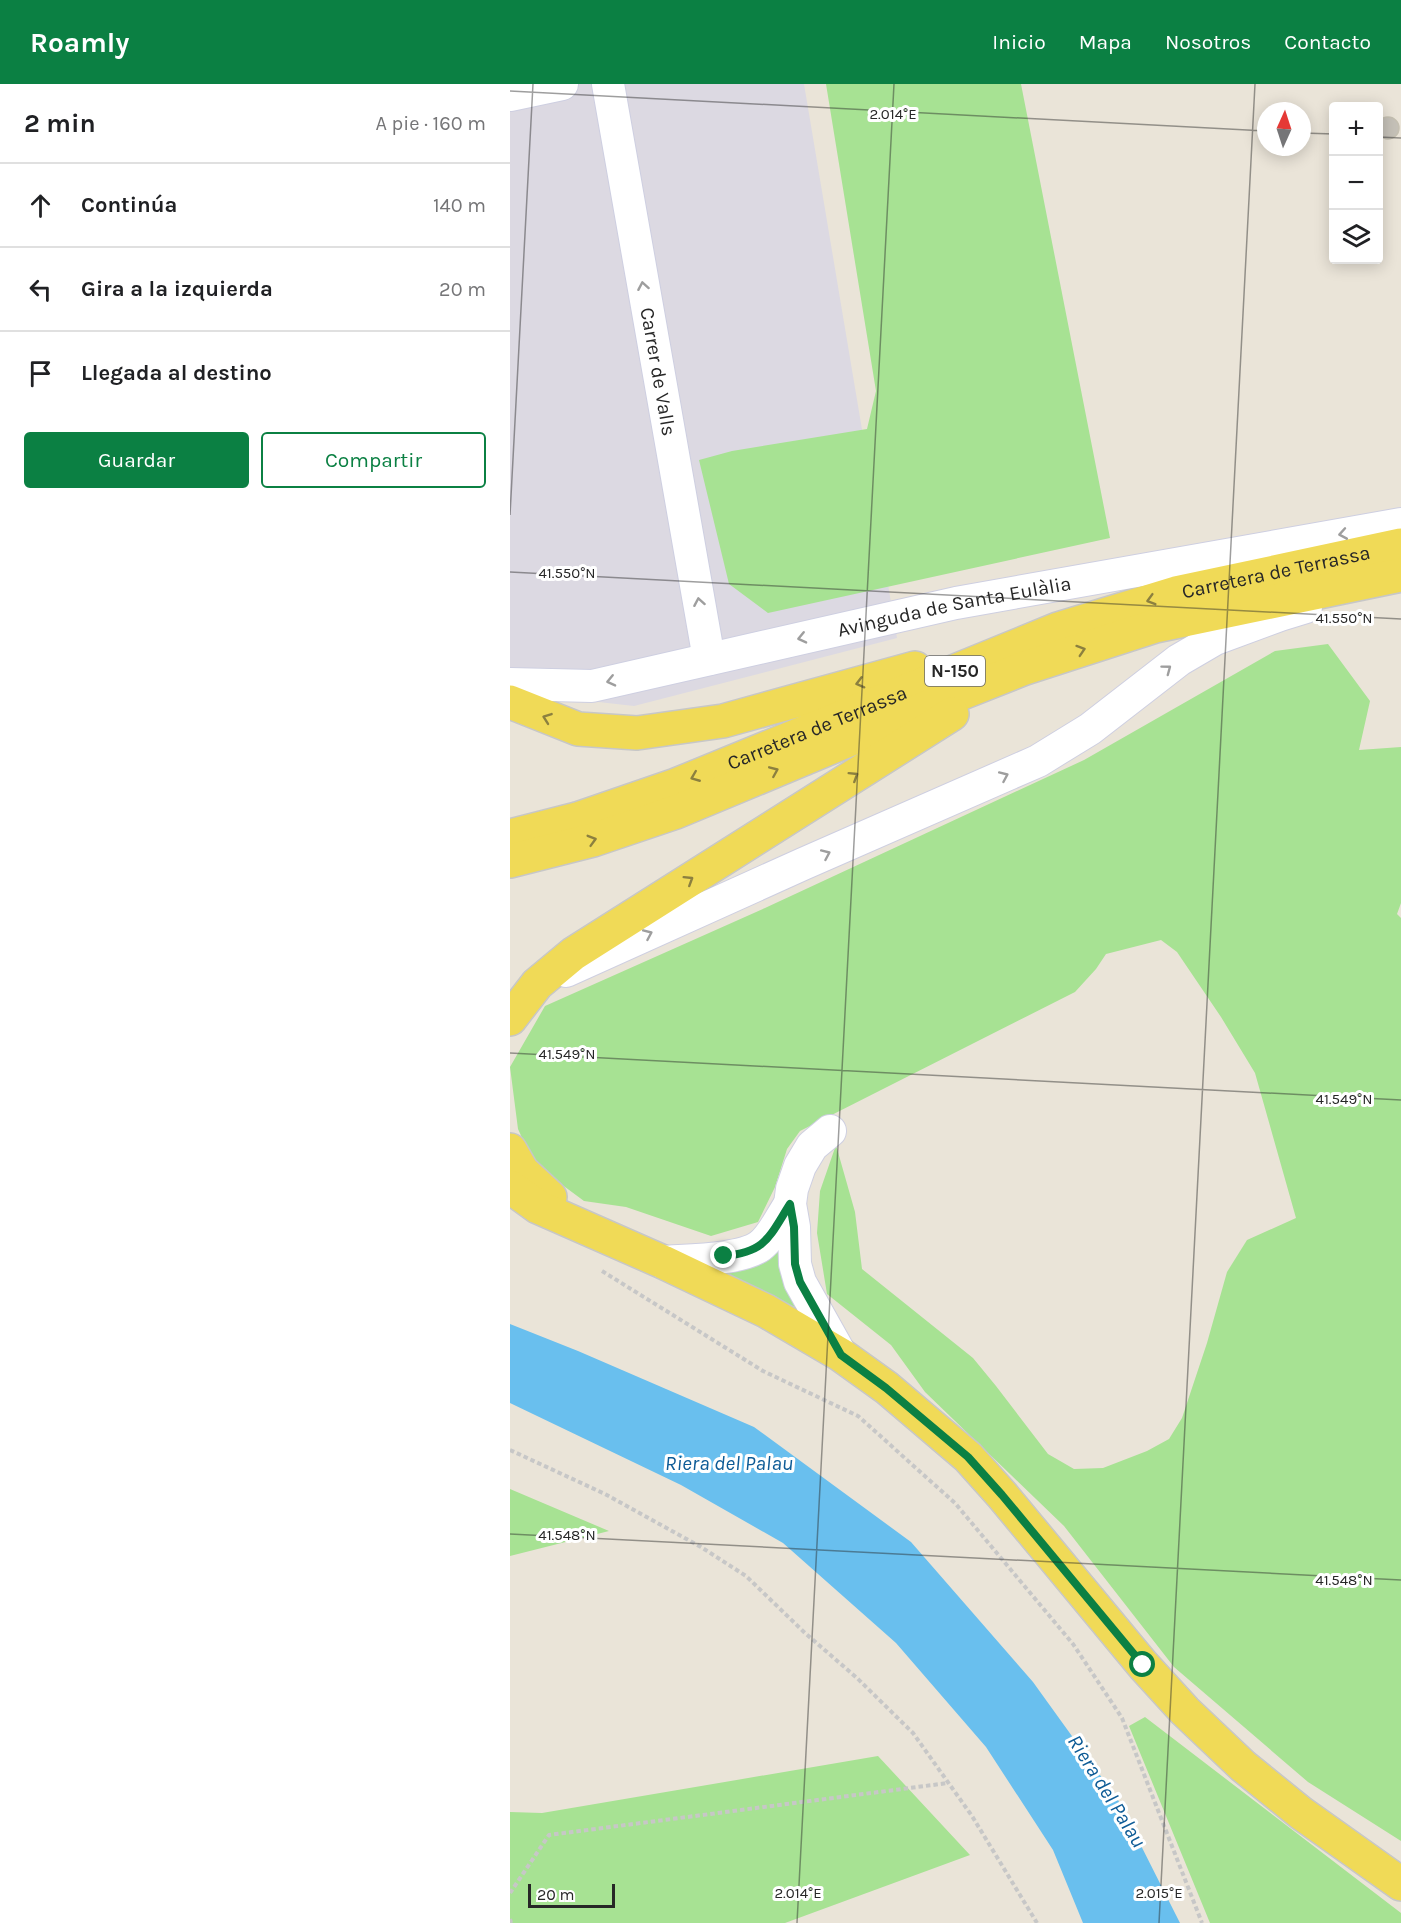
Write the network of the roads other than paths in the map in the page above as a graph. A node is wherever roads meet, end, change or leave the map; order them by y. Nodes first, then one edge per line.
1 (562, 84) edge
2 (608, 84) edge
3 (510, 95) edge
4 (1399, 548) edge
5 (1401, 586) edge
6 (1058, 629) junction
7 (709, 659) junction
8 (1025, 668) junction
9 (510, 684) edge
10 (510, 702) edge
11 (521, 846) edge
12 (537, 984) junction
13 (510, 1019) edge
14 (830, 1131) dead end
15 (510, 1150) edge
16 (510, 1187) edge
17 (790, 1204) junction
18 (585, 1228) junction
19 (663, 1262) junction
20 (841, 1355) junction
21 (1401, 1884) edge

1 - 3 street
7 -> 2 street, Carrer de Valls
4 -> 6 main road, Carretera de Terrassa / N-150
4 -> 7 street, Avinguda de Santa Eulàlia
8 -> 4 main road, Carretera de Terrassa / N-150
12 -> 5 street
6 -> 10 main road
6 -> 11 main road, Carretera de Terrassa / N-150
7 -> 9 street, Avinguda de Santa Eulàlia
11 -> 8 main road, Carretera de Terrassa / N-150
12 -> 8 main road
12 - 13 main road
14 - 17 street
15 - 18 main road
16 - 18 main road
17 - 19 street
17 - 20 street
18 - 19 main road
19 - 20 main road
20 - 21 main road

